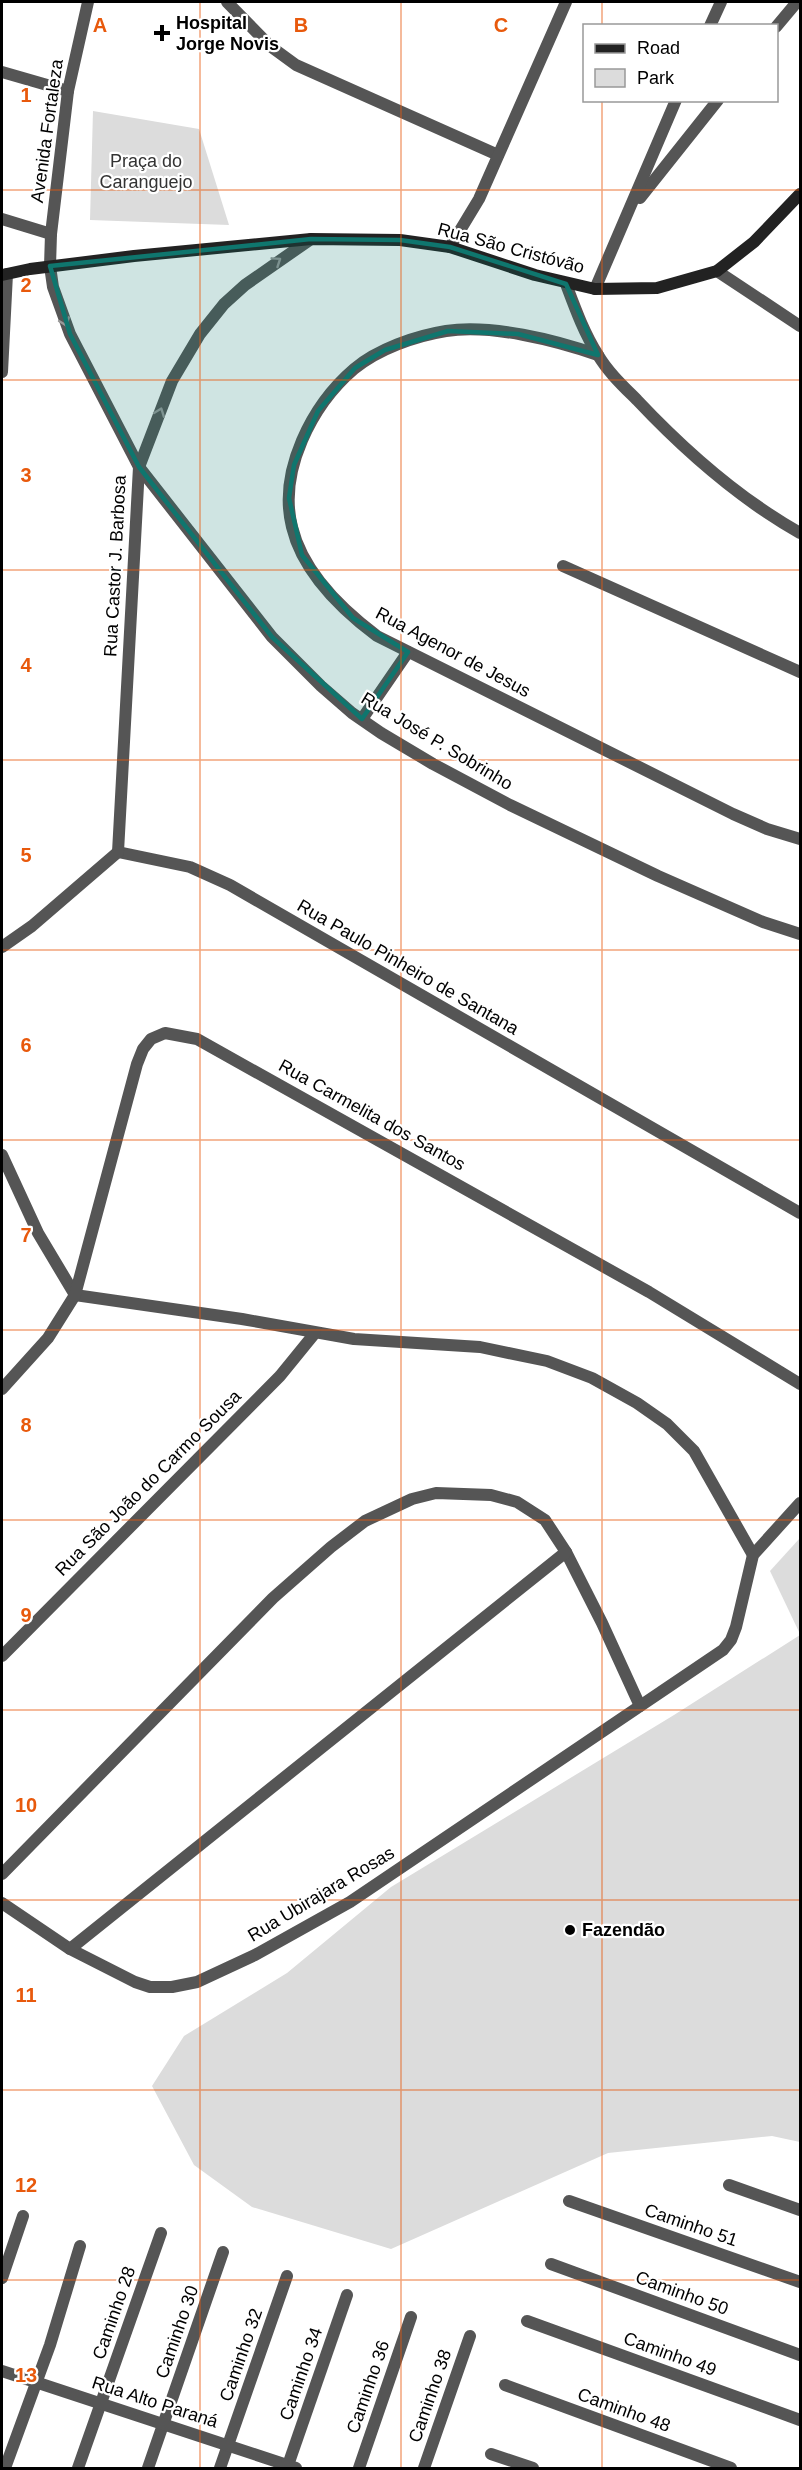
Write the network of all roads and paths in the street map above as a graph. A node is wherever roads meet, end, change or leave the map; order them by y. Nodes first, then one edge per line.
1 (88, 2) edge
2 (228, 2) edge
3 (566, 2) edge
4 (721, 2) edge
5 (797, 2) edge
6 (711, 24) edge
7 (778, 26) edge
8 (2, 72) edge
9 (68, 91) junction
10 (675, 102) edge
11 (716, 102) edge
12 (498, 155) junction
13 (801, 194) edge
14 (629, 211) junction
15 (2, 219) edge
16 (51, 234) junction
17 (311, 239) junction
18 (450, 247) junction
19 (50, 266) junction
20 (717, 271) junction
21 (4, 274) edge
22 (566, 284) junction
23 (595, 289) junction
24 (801, 326) edge
25 (598, 355) junction
26 (2, 372) edge
27 (139, 467) junction
28 (801, 533) edge
29 (563, 566) dead end
30 (408, 652) junction
31 (801, 672) edge
32 (362, 719) junction
33 (801, 839) edge
34 (118, 852) junction
35 (801, 934) edge
36 (2, 947) edge
37 (2, 1155) edge
38 (801, 1213) edge
39 (75, 1295) junction
40 (315, 1333) junction
41 (801, 1384) edge
42 (2, 1389) edge
43 (801, 1503) edge
44 (566, 1552) junction
45 (753, 1556) junction
46 (2, 1656) edge
47 (640, 1706) junction
48 (2, 1874) edge
49 (2, 1903) edge
50 (70, 1949) junction
51 (729, 2185) dead end
52 (569, 2201) dead end
53 (801, 2210) edge
54 (23, 2216) dead end
55 (161, 2233) dead end
56 (81, 2246) dead end
57 (223, 2252) dead end
58 (551, 2264) dead end
59 (287, 2276) dead end
60 (2, 2278) edge
61 (801, 2282) edge
62 (347, 2295) dead end
63 (411, 2317) dead end
64 (528, 2321) dead end
65 (470, 2336) dead end
66 (801, 2355) edge
67 (2, 2371) edge
68 (35, 2382) junction
69 (505, 2385) dead end
70 (102, 2404) junction
71 (801, 2420) edge
72 (164, 2424) junction
73 (229, 2446) junction
74 (491, 2454) dead end
75 (291, 2468) edge
76 (5, 2469) edge
77 (78, 2469) edge
78 (148, 2469) edge
79 (220, 2469) edge
80 (359, 2469) edge
81 (424, 2469) edge
82 (533, 2469) edge
83 (731, 2469) edge

1 - 9 street, Avenida Fortaleza
2 - 12 street
3 - 12 street
4 - 6 street
5 - 7 street
8 - 9 street
9 - 16 street, Avenida Fortaleza
10 - 14 street
11 - 14 street
12 - 18 street
13 - 20 main road, Rua São Cristóvão
14 - 23 street
15 - 16 street
16 - 19 street, Avenida Fortaleza
17 - 18 main road, Rua São Cristóvão
17 - 19 main road, Rua São Cristóvão
27 -> 17 street
18 - 22 main road, Rua São Cristóvão
19 - 21 main road, Rua São Cristóvão
19 -> 27 street, Rua Castor J. Barbosa
20 - 23 main road, Rua São Cristóvão
20 - 24 street
21 - 26 street
22 - 23 main road, Rua São Cristóvão
22 - 25 street
25 - 28 street
25 - 30 street, Rua Agenor de Jesus
27 - 32 street, Rua José P. Sobrinho
27 - 34 street, Rua Castor J. Barbosa
29 - 31 street
30 - 32 street
30 - 33 street, Rua Agenor de Jesus
32 - 35 street, Rua José P. Sobrinho
34 - 36 street
34 - 38 street, Rua Paulo Pinheiro de Santana
37 - 39 street
39 - 40 street
39 - 41 street, Rua Carmelita dos Santos
39 - 42 street
40 - 45 street
40 - 46 street, Rua São João do Carmo Sousa
43 - 45 street
44 - 47 street
44 - 48 street
44 - 50 street
45 - 47 street, Rua Ubirajara Rosas
47 - 50 street, Rua Ubirajara Rosas
49 - 50 street, Rua Ubirajara Rosas
51 - 53 street
52 - 61 street, Caminho 51
54 - 60 street
55 - 70 street, Caminho 28
56 - 68 street
57 - 72 street, Caminho 30
58 - 66 street, Caminho 50
59 - 73 street, Caminho 32
62 - 75 street, Caminho 34
63 - 80 street, Caminho 36
64 - 71 street, Caminho 49
65 - 81 street, Caminho 38
67 - 68 street, Rua Alto Paraná
68 - 70 street, Rua Alto Paraná
68 - 76 street
69 - 83 street, Caminho 48
70 - 72 street, Rua Alto Paraná
70 - 77 street, Caminho 28
72 - 73 street, Rua Alto Paraná
72 - 78 street, Caminho 30
73 - 75 street, Rua Alto Paraná
73 - 79 street, Caminho 32
74 - 82 street

